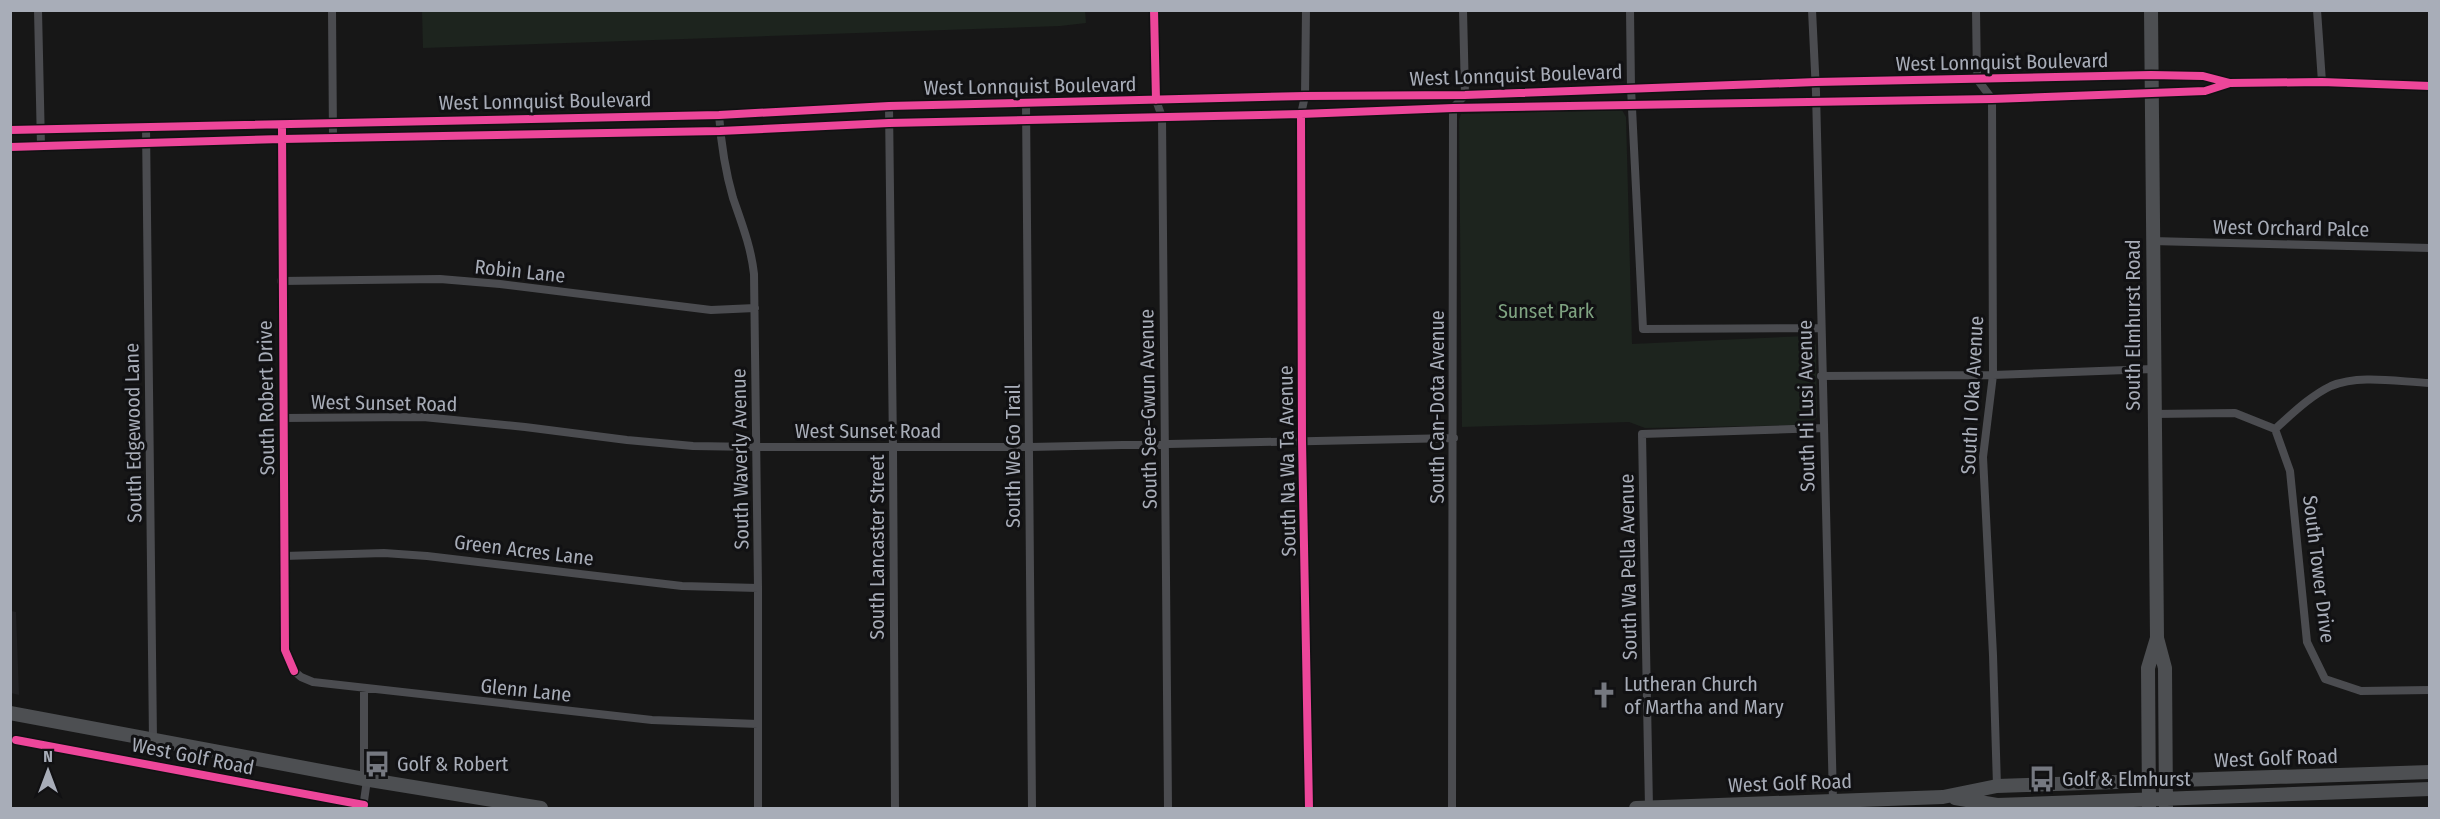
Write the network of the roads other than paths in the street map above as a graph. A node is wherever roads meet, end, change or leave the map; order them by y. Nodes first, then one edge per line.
1 (38, 10) edge
2 (332, 10) edge
3 (1154, 10) edge
4 (1306, 10) edge
5 (1464, 10) edge
6 (1630, 10) edge
7 (1812, 10) edge
8 (1976, 10) edge
9 (2151, 10) edge
10 (2317, 10) edge
11 (2151, 75) junction
12 (1977, 80) junction
13 (1816, 82) junction
14 (2322, 82) junction
15 (2230, 83) junction
16 (2430, 86) edge
17 (1631, 88) junction
18 (2151, 94) junction
19 (1465, 95) junction
20 (1305, 96) junction
21 (1992, 99) junction
22 (1156, 100) junction
23 (1026, 103) junction
24 (1816, 103) junction
25 (1632, 105) junction
26 (889, 106) junction
27 (1453, 108) junction
28 (1301, 114) junction
29 (719, 115) junction
30 (1162, 117) junction
31 (1027, 120) junction
32 (333, 122) junction
33 (282, 123) junction
34 (889, 123) junction
35 (146, 127) junction
36 (40, 129) junction
37 (10, 130) edge
38 (720, 132) junction
39 (333, 138) junction
40 (282, 139) junction
41 (146, 144) junction
42 (41, 146) junction
43 (10, 147) edge
44 (2152, 241) junction
45 (2430, 248) edge
46 (281, 281) junction
47 (755, 308) junction
48 (1820, 328) junction
49 (2153, 369) junction
50 (1993, 375) junction
51 (1821, 376) junction
52 (2430, 382) edge
53 (2154, 414) junction
54 (283, 418) junction
55 (1823, 428) junction
56 (2275, 429) junction
57 (1454, 438) junction
58 (1302, 441) junction
59 (1165, 445) junction
60 (756, 447) junction
61 (1030, 447) junction
62 (893, 449) junction
63 (284, 556) junction
64 (758, 588) junction
65 (2157, 638) junction
66 (294, 670) joint
67 (364, 688) junction
68 (2430, 690) edge
69 (10, 713) edge
70 (758, 724) junction
71 (16, 740) dead end
72 (153, 740) junction
73 (2430, 772) edge
74 (365, 780) junction
75 (2166, 781) junction
76 (2149, 782) junction
77 (1996, 786) junction
78 (2430, 789) edge
79 (1946, 797) junction
80 (1833, 801) junction
81 (2166, 803) edge
82 (2149, 804) edge
83 (363, 807) edge
84 (541, 808) edge
85 (758, 808) edge
86 (895, 808) edge
87 (1032, 808) edge
88 (1168, 808) edge
89 (1309, 808) edge
90 (1452, 808) edge
91 (1636, 808) edge
92 (1649, 808) edge

1 - 36 street
2 - 32 street
3 - 22 street, South See-Gwun Avenue
4 - 20 street, South Na Wa Ta Avenue
5 - 19 street
6 - 17 street
7 - 13 street, South Hi Lusi Avenue
8 - 12 street
9 - 11 main road, South Elmhurst Road
10 - 14 street
11 - 12 street, West Lonnquist Boulevard
11 - 15 street, West Lonnquist Boulevard
11 - 18 main road, South Elmhurst Road
12 - 13 street, West Lonnquist Boulevard
12 - 21 street
13 - 17 street, West Lonnquist Boulevard
13 - 24 street, South Hi Lusi Avenue
14 - 15 street, West Lonnquist Boulevard
14 - 16 street, West Lonnquist Boulevard
15 - 18 street, West Lonnquist Boulevard
17 - 19 street, West Lonnquist Boulevard
17 - 25 street
18 - 21 street, West Lonnquist Boulevard
18 - 44 main road, South Elmhurst Road
19 - 20 street, West Lonnquist Boulevard
19 - 27 street
20 - 22 street, West Lonnquist Boulevard
20 - 28 street, South Na Wa Ta Avenue
21 - 24 street, West Lonnquist Boulevard
21 - 50 street, South I Oka Avenue
22 - 23 street, West Lonnquist Boulevard
22 - 30 street, South See-Gwun Avenue
23 - 26 street, West Lonnquist Boulevard
23 - 31 street, South We Go Trail
24 - 25 street, West Lonnquist Boulevard
24 - 48 street, South Hi Lusi Avenue
25 - 27 street, West Lonnquist Boulevard
25 - 48 street
26 - 29 street, West Lonnquist Boulevard
26 - 34 street, South Lancaster Street
27 - 28 street, West Lonnquist Boulevard
27 - 57 street, South Can-Dota Avenue
28 - 30 street, West Lonnquist Boulevard
28 - 58 street, South Na Wa Ta Avenue
29 - 32 street, West Lonnquist Boulevard
29 - 38 street, South Waverly Avenue
30 - 31 street, West Lonnquist Boulevard
30 - 59 street, South See-Gwun Avenue
31 - 34 street, West Lonnquist Boulevard
31 - 61 street, South We Go Trail
32 - 33 street, West Lonnquist Boulevard
32 - 39 street
33 - 35 street, West Lonnquist Boulevard
33 - 40 street, South Robert Drive
34 - 38 street, West Lonnquist Boulevard
34 - 62 street, South Lancaster Street
35 - 36 street, West Lonnquist Boulevard
35 - 41 street, South Edgewood Lane
36 - 37 street, West Lonnquist Boulevard
36 - 42 street
38 - 39 street, West Lonnquist Boulevard
38 - 47 street, South Waverly Avenue
39 - 40 street, West Lonnquist Boulevard
40 - 41 street, West Lonnquist Boulevard
40 - 46 street, South Robert Drive
41 - 42 street, West Lonnquist Boulevard
41 - 72 street, South Edgewood Lane
42 - 43 street, West Lonnquist Boulevard
44 - 45 street, West Orchard Palce
44 - 49 main road, South Elmhurst Road
46 - 47 street, Robin Lane
46 - 54 street, South Robert Drive
47 - 60 street, South Waverly Avenue
48 - 51 street, South Hi Lusi Avenue
49 - 50 street
49 - 53 main road, South Elmhurst Road
50 - 51 street
50 - 77 street, South I Oka Avenue
51 - 55 street, South Hi Lusi Avenue
52 - 56 street
53 - 56 street
53 - 65 main road, South Elmhurst Road
54 - 60 street, West Sunset Road
54 - 63 street, South Robert Drive
55 - 80 street, South Hi Lusi Avenue
55 - 92 street, South Wa Pella Avenue
56 - 68 street, South Tower Drive
57 - 58 street, West Sunset Road
57 - 90 street, South Can-Dota Avenue
58 - 59 street, West Sunset Road
58 - 89 street, South Na Wa Ta Avenue
59 - 61 street, West Sunset Road
59 - 88 street, South See-Gwun Avenue
60 - 62 street, West Sunset Road
60 - 64 street, South Waverly Avenue
61 - 62 street, West Sunset Road
61 - 87 street, South We Go Trail
62 - 86 street, South Lancaster Street
63 - 64 street, Green Acres Lane
63 - 66 street, South Robert Drive
64 - 70 street, South Waverly Avenue
65 - 75 main road, South Elmhurst Road
65 - 76 main road, South Elmhurst Road
66 - 67 street, Glenn Lane
67 - 70 street, Glenn Lane
67 - 74 street
69 - 72 main road, West Golf Road
70 - 85 street, South Waverly Avenue
71 - 83 street, West Golf Road
72 - 74 main road, West Golf Road
73 - 75 main road, West Golf Road
74 - 83 street
74 - 84 main road, West Golf Road
75 - 76 main road, West Golf Road
75 - 81 main road, South Elmhurst Road
76 - 77 main road, West Golf Road
76 - 82 main road, South Elmhurst Road
77 - 79 main road, West Golf Road
78 - 81 main road, West Golf Road
79 - 80 main road, West Golf Road
79 - 82 main road, West Golf Road
80 - 92 main road, West Golf Road
81 - 82 main road, West Golf Road
91 - 92 main road, West Golf Road

